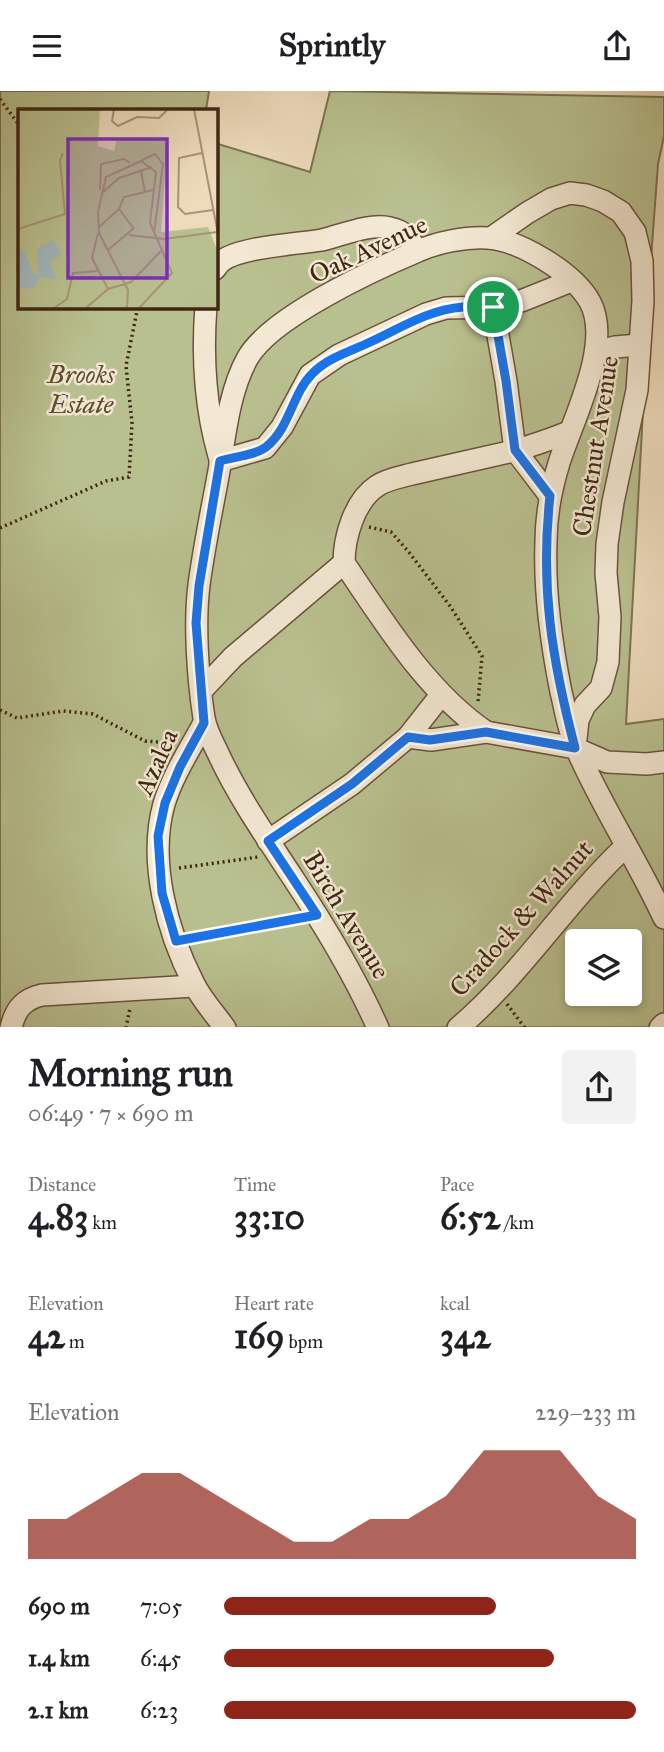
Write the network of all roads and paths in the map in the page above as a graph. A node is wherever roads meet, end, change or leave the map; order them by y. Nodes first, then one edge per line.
1 (0, 99) edge
2 (18, 124) edge
3 (491, 238) junction
4 (417, 251) junction
5 (217, 266) edge
6 (572, 281) junction
7 (493, 307) junction
8 (138, 308) edge
9 (206, 308) edge
10 (639, 345) junction
11 (596, 352) junction
12 (569, 432) junction
13 (515, 450) junction
14 (220, 461) junction
15 (550, 496) junction
16 (0, 528) edge
17 (349, 529) junction
18 (344, 563) junction
19 (202, 691) junction
20 (441, 695) junction
21 (0, 710) edge
22 (204, 723) junction
23 (482, 729) junction
24 (408, 737) junction
25 (192, 744) junction
26 (575, 748) junction
27 (664, 762) edge
28 (626, 846) junction
29 (272, 847) junction
30 (159, 869) junction
31 (317, 915) junction
32 (664, 918) edge
33 (176, 941) junction
34 (194, 986) junction
35 (498, 991) junction
36 (11, 1027) edge
37 (225, 1027) edge
38 (378, 1027) edge
39 (458, 1027) edge
40 (524, 1027) edge

1 - 2 path
3 - 4 lane, Oak Avenue
3 - 6 lane, Oak Avenue
3 - 10 lane, Chestnut Avenue
4 - 5 lane
4 - 14 lane, Oak Avenue
6 - 7 lane
6 - 11 lane, Oak Avenue
7 - 13 lane
7 - 14 lane
8 - 16 path
9 - 14 lane
10 - 11 lane
10 - 26 lane, Chestnut Avenue
11 - 12 lane, Oak Avenue
12 - 13 lane
12 - 15 lane, Oak Avenue
13 - 15 lane
13 - 17 lane
14 - 19 lane, Oak Avenue
15 - 26 lane, Oak Avenue
17 - 18 lane
17 - 23 path
18 - 19 lane
18 - 20 lane
19 - 22 lane, Oak Avenue
20 - 23 lane
20 - 24 lane
21 - 25 path
22 - 25 lane, Azalea
22 - 29 lane, Birch Avenue
23 - 24 lane
23 - 26 lane
24 - 29 lane
25 - 30 lane, Azalea
26 - 27 lane
26 - 28 lane, Oak Avenue
28 - 32 lane, Oak Avenue
28 - 35 lane, Cradock & Walnut
29 - 30 path
29 - 31 lane, Birch Avenue
30 - 33 lane, Azalea
31 - 33 path
31 - 38 lane, Birch Avenue
33 - 34 lane, Azalea
34 - 36 lane
34 - 37 lane, Azalea
35 - 39 lane, Cradock & Walnut
35 - 40 path

